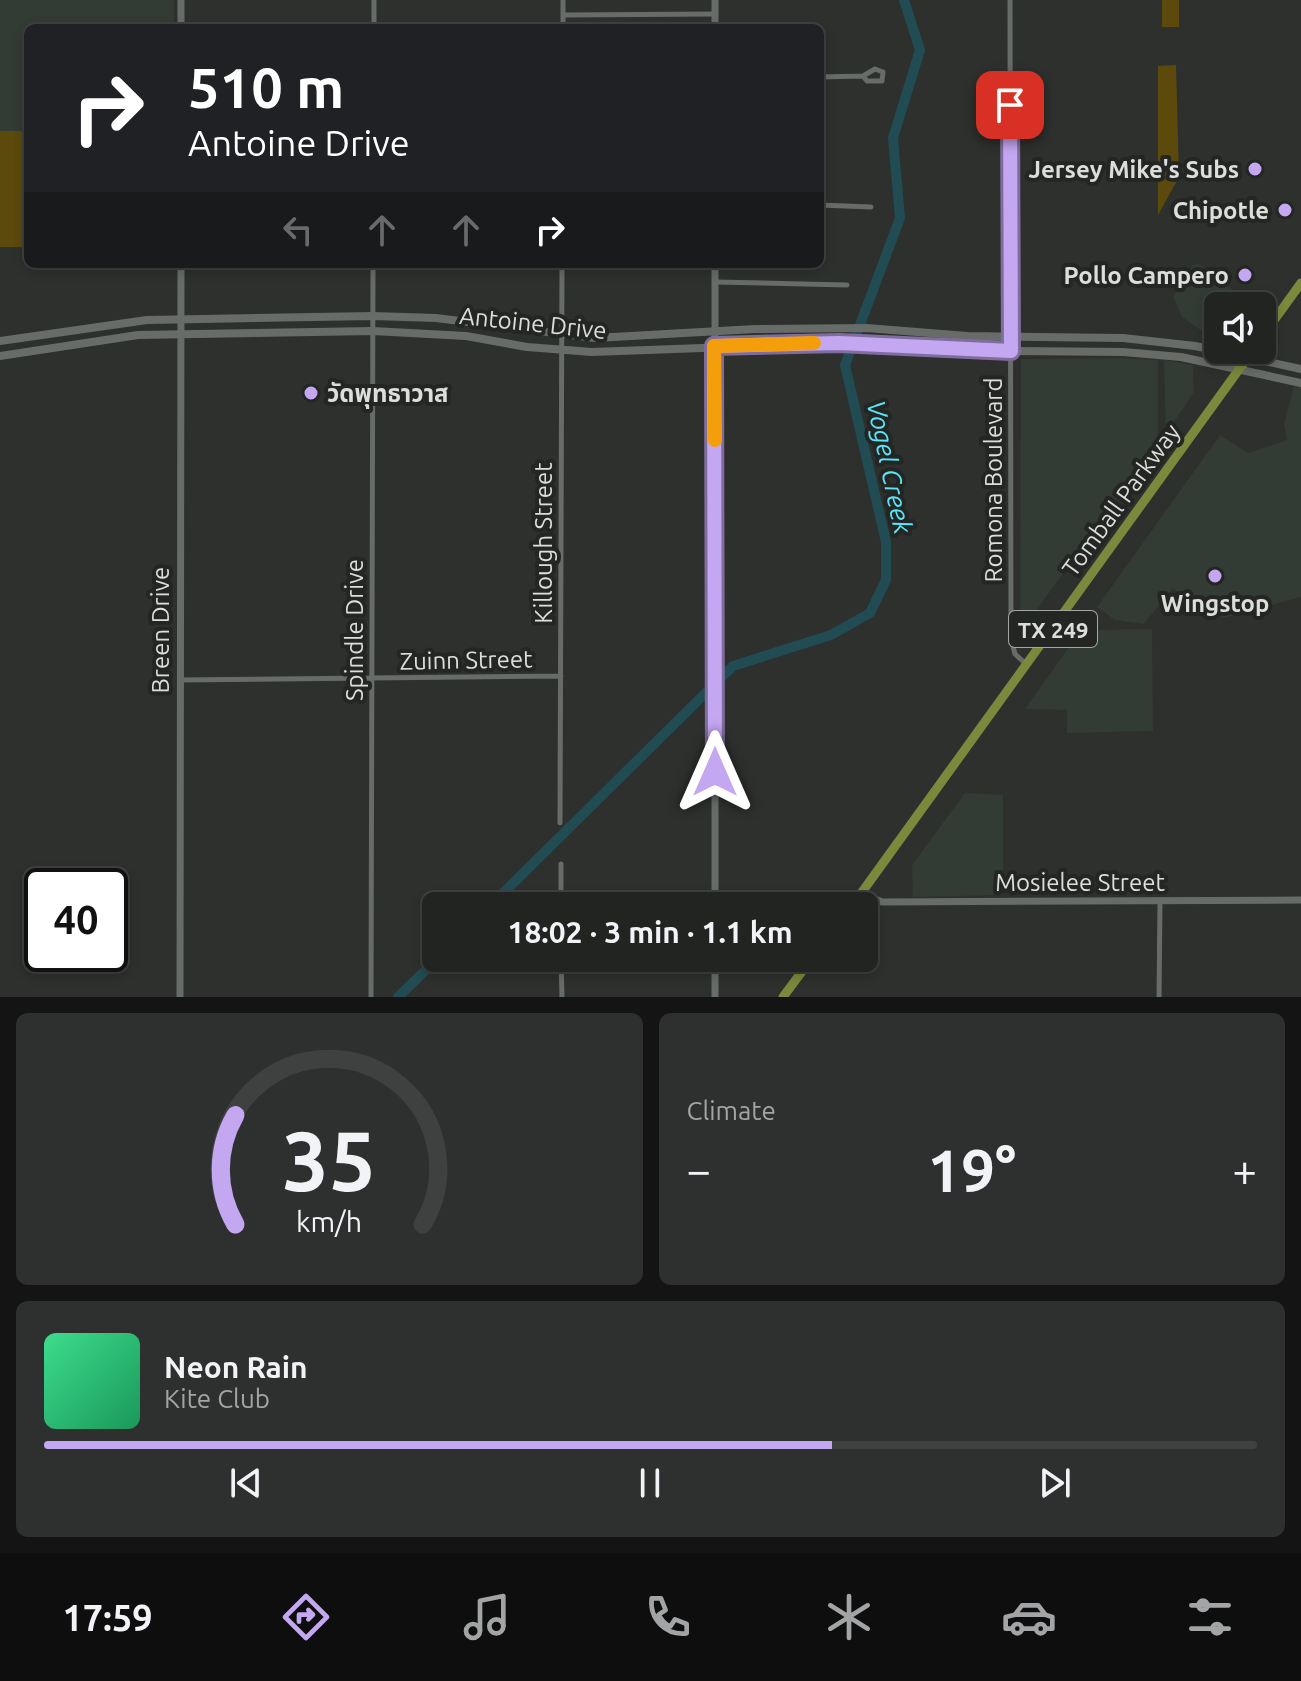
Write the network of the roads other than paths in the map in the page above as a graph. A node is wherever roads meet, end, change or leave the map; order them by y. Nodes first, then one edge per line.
1 (181, 0) edge
2 (374, 0) edge
3 (563, 0) edge
4 (715, 0) edge
5 (1010, 0) edge
6 (715, 14) junction
7 (563, 15) junction
8 (181, 24) edge
9 (374, 24) edge
10 (563, 24) edge
11 (715, 24) edge
12 (863, 76) dead end
13 (824, 77) edge
14 (824, 205) edge
15 (871, 207) dead end
16 (181, 268) edge
17 (373, 268) edge
18 (562, 268) edge
19 (715, 268) edge
20 (715, 282) junction
21 (1301, 283) edge
22 (847, 285) dead end
23 (373, 316) junction
24 (277, 317) junction
25 (180, 318) junction
26 (1276, 318) edge
27 (468, 322) junction
28 (798, 329) junction
29 (277, 330) junction
30 (373, 331) junction
31 (74, 332) junction
32 (715, 332) junction
33 (926, 332) junction
34 (181, 333) junction
35 (466, 336) junction
36 (562, 336) junction
37 (1011, 337) junction
38 (1123, 338) junction
39 (0, 341) edge
40 (799, 344) junction
41 (76, 346) junction
42 (714, 346) junction
43 (924, 347) junction
44 (1204, 347) edge
45 (562, 351) junction
46 (1011, 351) junction
47 (1123, 352) junction
48 (0, 356) edge
49 (1276, 362) edge
50 (1242, 364) edge
51 (1301, 369) edge
52 (1238, 370) junction
53 (1301, 383) edge
54 (1027, 665) junction
55 (561, 676) junction
56 (372, 678) junction
57 (180, 680) junction
58 (560, 823) dead end
59 (561, 864) dead end
60 (561, 892) edge
61 (715, 892) edge
62 (863, 892) edge
63 (878, 900) edge
64 (1301, 900) edge
65 (1160, 902) junction
66 (561, 972) edge
67 (715, 972) edge
68 (802, 972) edge
69 (180, 997) edge
70 (371, 997) edge
71 (562, 997) edge
72 (715, 997) edge
73 (783, 997) edge
74 (1159, 997) edge

1 - 8 street
2 - 9 street
3 - 7 street
4 - 6 street
5 - 37 street, Romona Boulevard
6 - 7 street
6 - 11 street
7 - 10 street
12 - 13 street
14 - 15 street
16 - 25 street, Breen Drive
17 - 23 street, Spindle Drive
18 - 36 street, Killough Street
19 - 20 street
20 - 22 street
20 - 32 street
21 - 26 main road
23 - 24 main road, Antoine Drive
23 - 27 main road, Antoine Drive
23 - 30 street, Spindle Drive
24 - 25 main road, Antoine Drive
24 - 29 main road
25 - 31 main road, Antoine Drive
25 - 34 street, Breen Drive
27 - 35 main road
27 - 36 main road, Antoine Drive
28 - 32 main road, Antoine Drive
28 - 33 main road, Antoine Drive
28 - 40 main road
29 - 30 main road, Antoine Drive
29 - 34 main road, Antoine Drive
30 - 35 main road, Antoine Drive
30 - 56 street, Spindle Drive
31 - 39 main road, Antoine Drive
31 - 41 main road
32 - 36 main road, Antoine Drive
32 - 42 street
33 - 37 main road, Antoine Drive
33 - 43 main road
34 - 41 main road, Antoine Drive
34 - 57 street, Breen Drive
35 - 45 main road, Antoine Drive
36 - 45 street, Killough Street
37 - 38 main road, Antoine Drive
37 - 46 street, Romona Boulevard
38 - 44 main road, Antoine Drive
38 - 47 main road
40 - 42 main road, Antoine Drive
40 - 43 main road, Antoine Drive
41 - 48 main road, Antoine Drive
42 - 45 main road, Antoine Drive
42 - 61 street
43 - 46 main road, Antoine Drive
45 - 55 street, Killough Street
46 - 47 main road, Antoine Drive
46 - 54 street, Romona Boulevard
47 - 52 main road, Antoine Drive
49 - 51 main road, Antoine Drive
50 - 52 main road, Tomball Parkway / TX 249
52 - 53 main road, Antoine Drive
52 - 54 main road, Tomball Parkway / TX 249
54 - 62 main road, Tomball Parkway / TX 249
55 - 56 street, Zuinn Street
55 - 58 street, Killough Street
56 - 57 street, Zuinn Street
56 - 70 street, Spindle Drive
57 - 69 street, Breen Drive
59 - 60 street
63 - 65 street, Mosielee Street
64 - 65 street, Mosielee Street
65 - 74 street
66 - 71 street
67 - 72 street
68 - 73 main road

